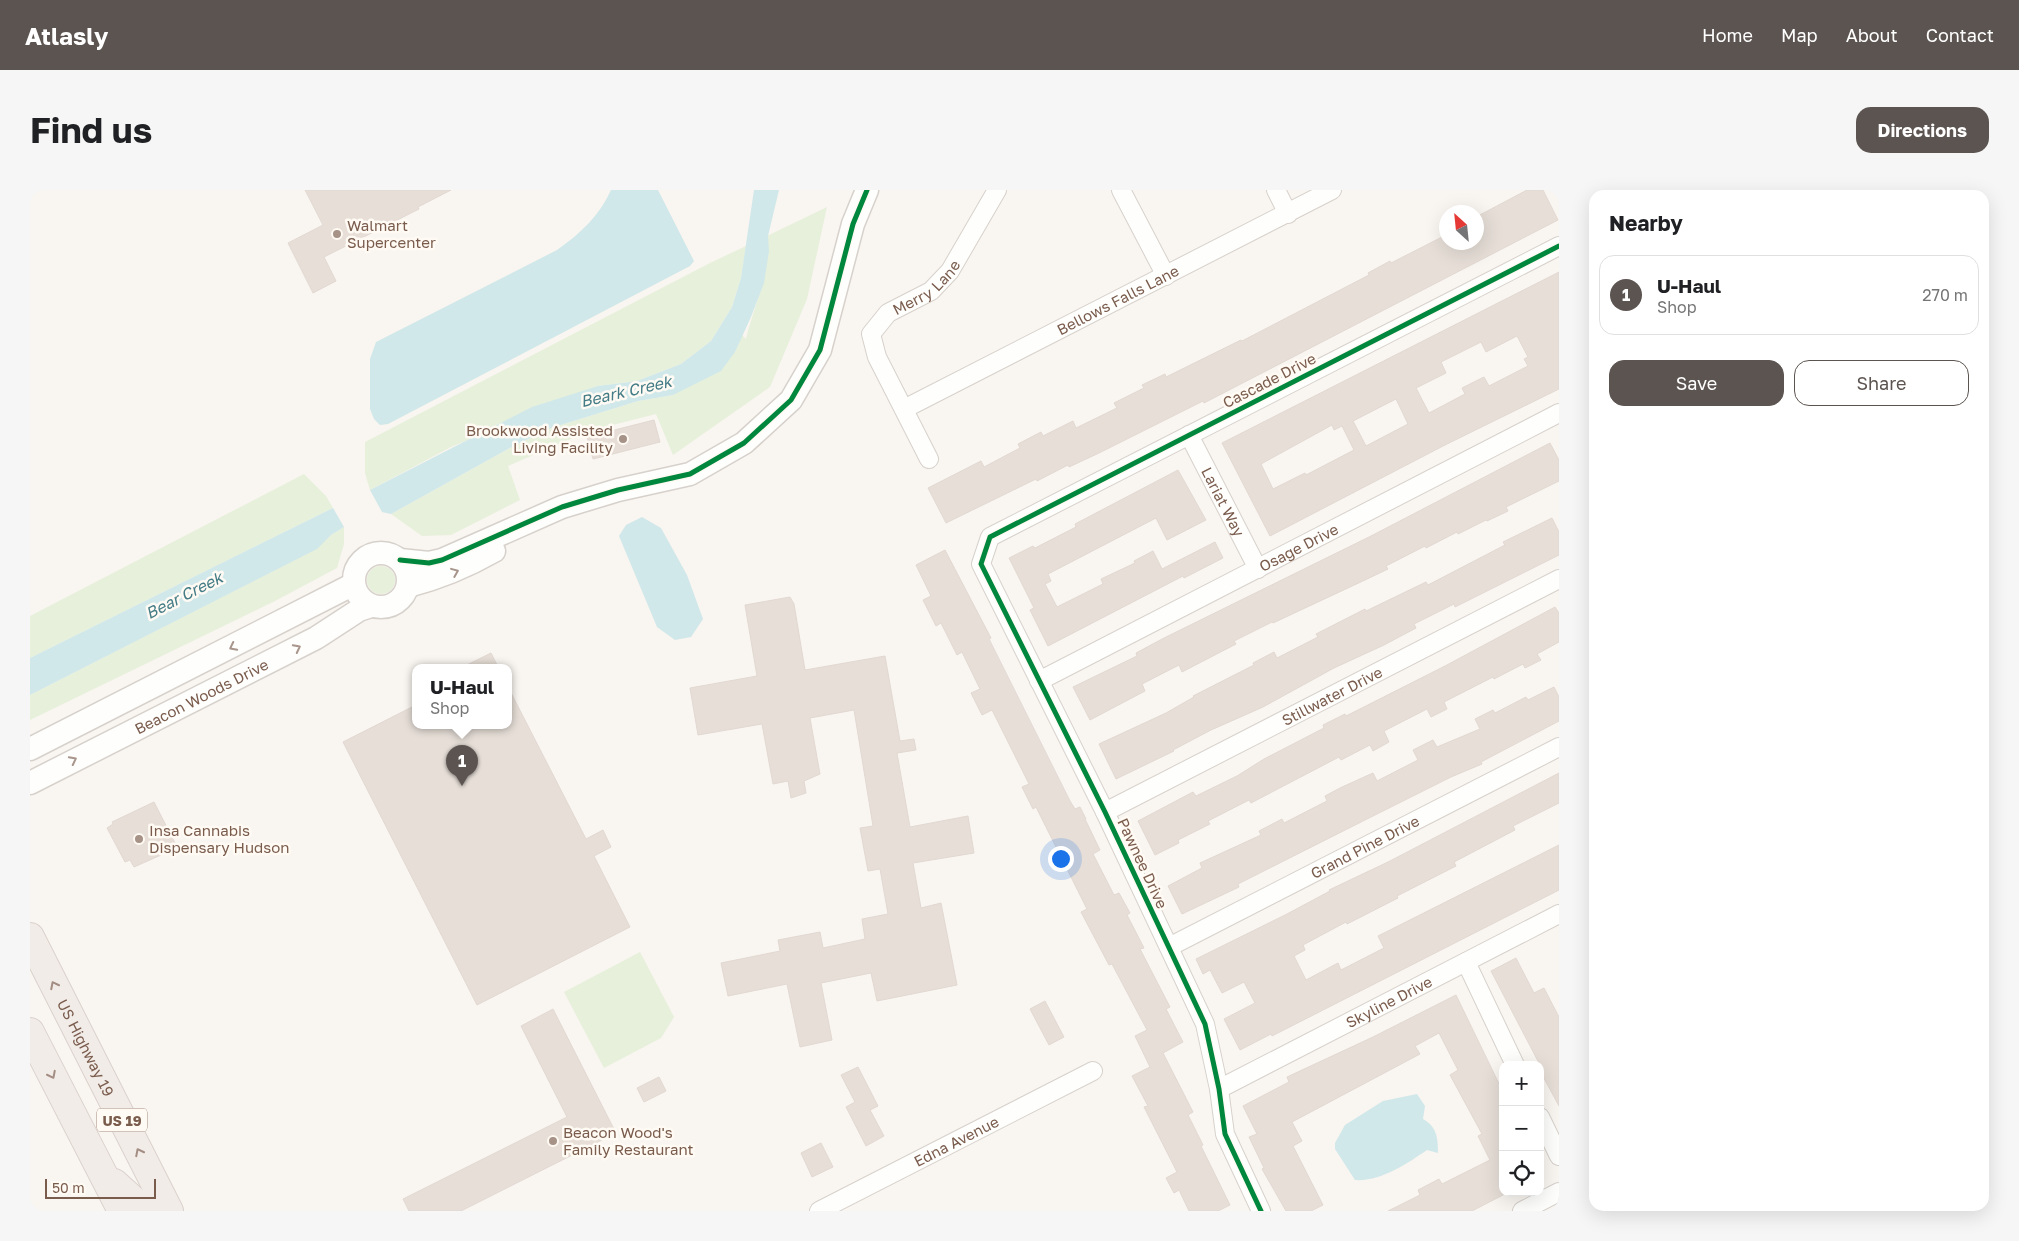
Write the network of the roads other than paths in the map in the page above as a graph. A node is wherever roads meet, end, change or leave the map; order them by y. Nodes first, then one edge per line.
1 (867, 190) edge
2 (997, 190) edge
3 (1121, 190) edge
4 (1276, 190) edge
5 (1332, 190) edge
6 (1288, 214) junction
7 (1559, 246) edge
8 (1166, 276) junction
9 (904, 409) junction
10 (1559, 413) edge
11 (1189, 435) junction
12 (929, 459) dead end
13 (562, 507) junction
14 (990, 537) joint
15 (400, 560) junction
16 (1258, 570) junction
17 (1559, 579) edge
18 (354, 584) junction
19 (408, 586) junction
20 (371, 606) junction
21 (1039, 681) junction
22 (1559, 747) edge
23 (30, 749) edge
24 (30, 783) edge
25 (1105, 812) junction
26 (1559, 914) edge
27 (30, 937) edge
28 (1170, 947) junction
29 (1466, 962) junction
30 (30, 1032) edge
31 (1513, 1061) edge
32 (1093, 1071) dead end
33 (1219, 1089) junction
34 (1544, 1125) edge
35 (1559, 1156) edge
36 (102, 1172) junction
37 (1559, 1192) edge
38 (122, 1211) edge
39 (145, 1211) edge
40 (168, 1211) edge
41 (819, 1211) edge
42 (1261, 1211) edge
43 (1522, 1211) edge

1 - 13 street
2 - 9 street, Merry Lane
3 - 8 street
4 - 6 street
5 - 6 street, Bellows Falls Lane
6 - 8 street, Bellows Falls Lane
7 - 11 street, Cascade Drive
8 - 9 street, Bellows Falls Lane
9 - 12 street, Merry Lane
10 - 16 street, Osage Drive
11 - 14 street, Cascade Drive
11 - 16 street, Lariat Way
13 - 15 street
19 -> 13 street
14 - 21 street, Pawnee Drive
15 - 18 street
15 - 19 street
16 - 21 street, Osage Drive
17 - 25 street, Stillwater Drive
18 - 20 street
18 -> 23 street, Beacon Woods Drive
19 - 20 street, Beacon Woods Drive
24 -> 20 street, Beacon Woods Drive
21 - 25 street, Pawnee Drive
22 - 28 street, Grand Pine Drive
25 - 28 street, Pawnee Drive
26 - 29 street, Skyline Drive
40 -> 27 highway, US Highway 19 / US 19
28 - 33 street, Pawnee Drive
29 - 31 street
29 - 33 street, Skyline Drive
30 -> 36 highway, US 19
32 - 41 street, Edna Avenue
33 - 42 street, Pawnee Drive
34 - 35 street
36 - 38 highway, US 19
36 - 39 highway
37 - 43 street

